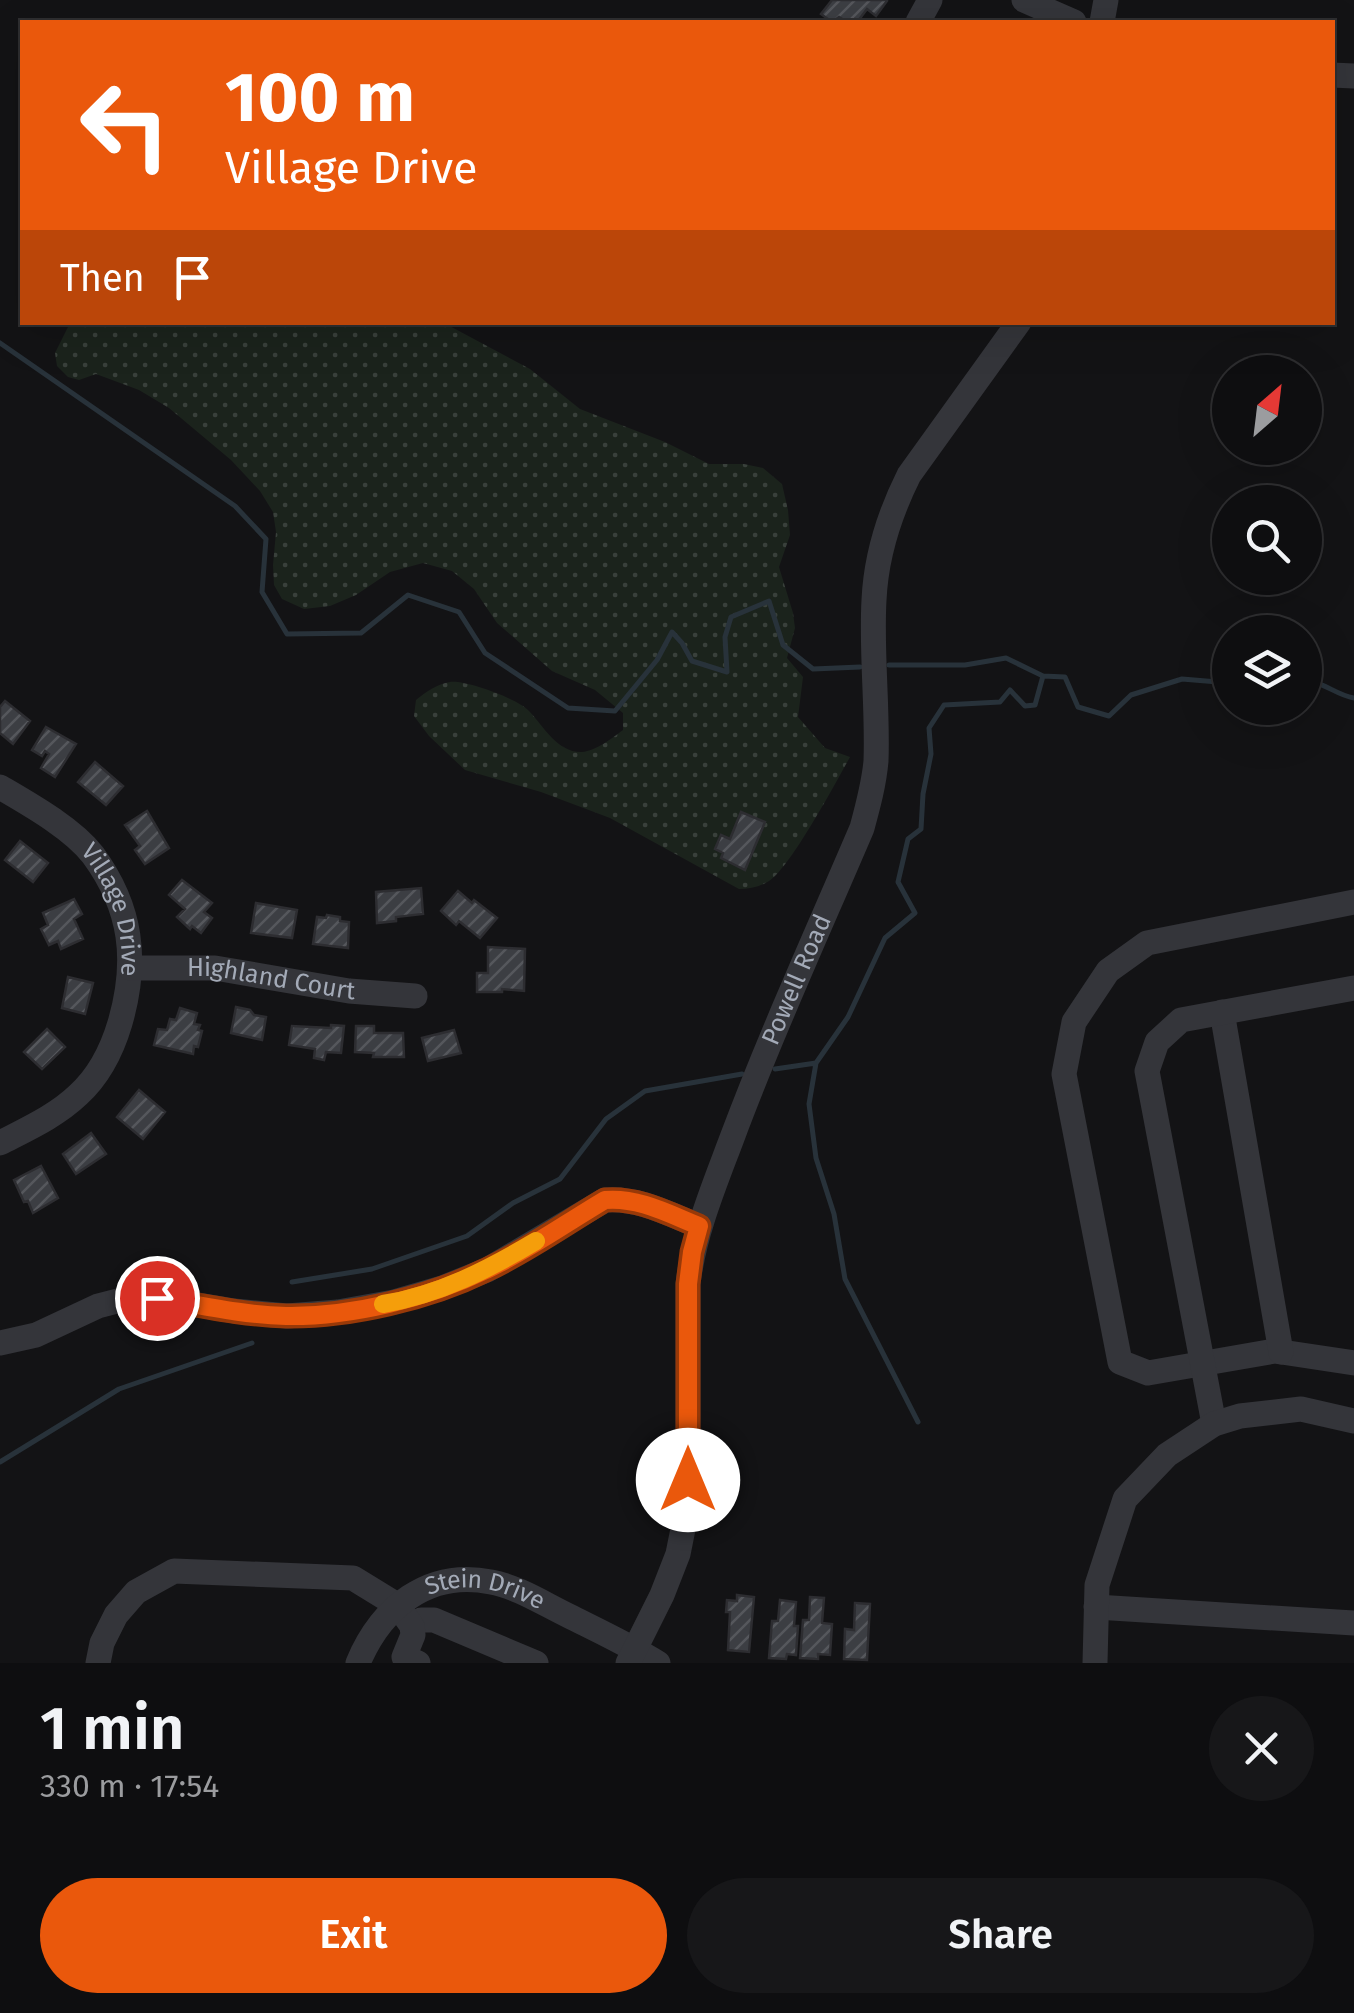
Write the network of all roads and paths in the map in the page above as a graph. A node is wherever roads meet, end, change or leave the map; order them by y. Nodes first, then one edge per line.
1 (1024, 0) edge
2 (1069, 20) edge
3 (1018, 325) edge
4 (0, 787) edge
5 (1354, 902) edge
6 (130, 968) junction
7 (1354, 988) edge
8 (414, 996) dead end
9 (1222, 1012) junction
10 (0, 1143) edge
11 (699, 1226) junction
12 (0, 1343) edge
13 (1282, 1352) junction
14 (1202, 1364) junction
15 (1354, 1364) edge
16 (1354, 1421) edge
17 (1214, 1424) junction
18 (1096, 1596) junction
19 (404, 1616) junction
20 (1354, 1623) edge
21 (640, 1658) edge
22 (98, 1663) edge
23 (358, 1663) edge
24 (418, 1663) edge
25 (536, 1663) edge
26 (1095, 1663) edge

1 - 2 street
3 - 11 street, Powell Road
4 - 6 street, Village Drive
5 - 14 street
6 - 8 street, Highland Court
6 - 10 street, Village Drive
7 - 9 street
9 - 13 street
9 - 14 street
11 - 12 street
11 - 21 street, Powell Road
13 - 14 street
13 - 15 street
14 - 17 street
16 - 17 street
17 - 18 street
18 - 20 street
18 - 26 street
19 - 21 street, Stein Drive
19 - 22 street
19 - 23 street, Stein Drive
19 - 24 street
19 - 25 street

